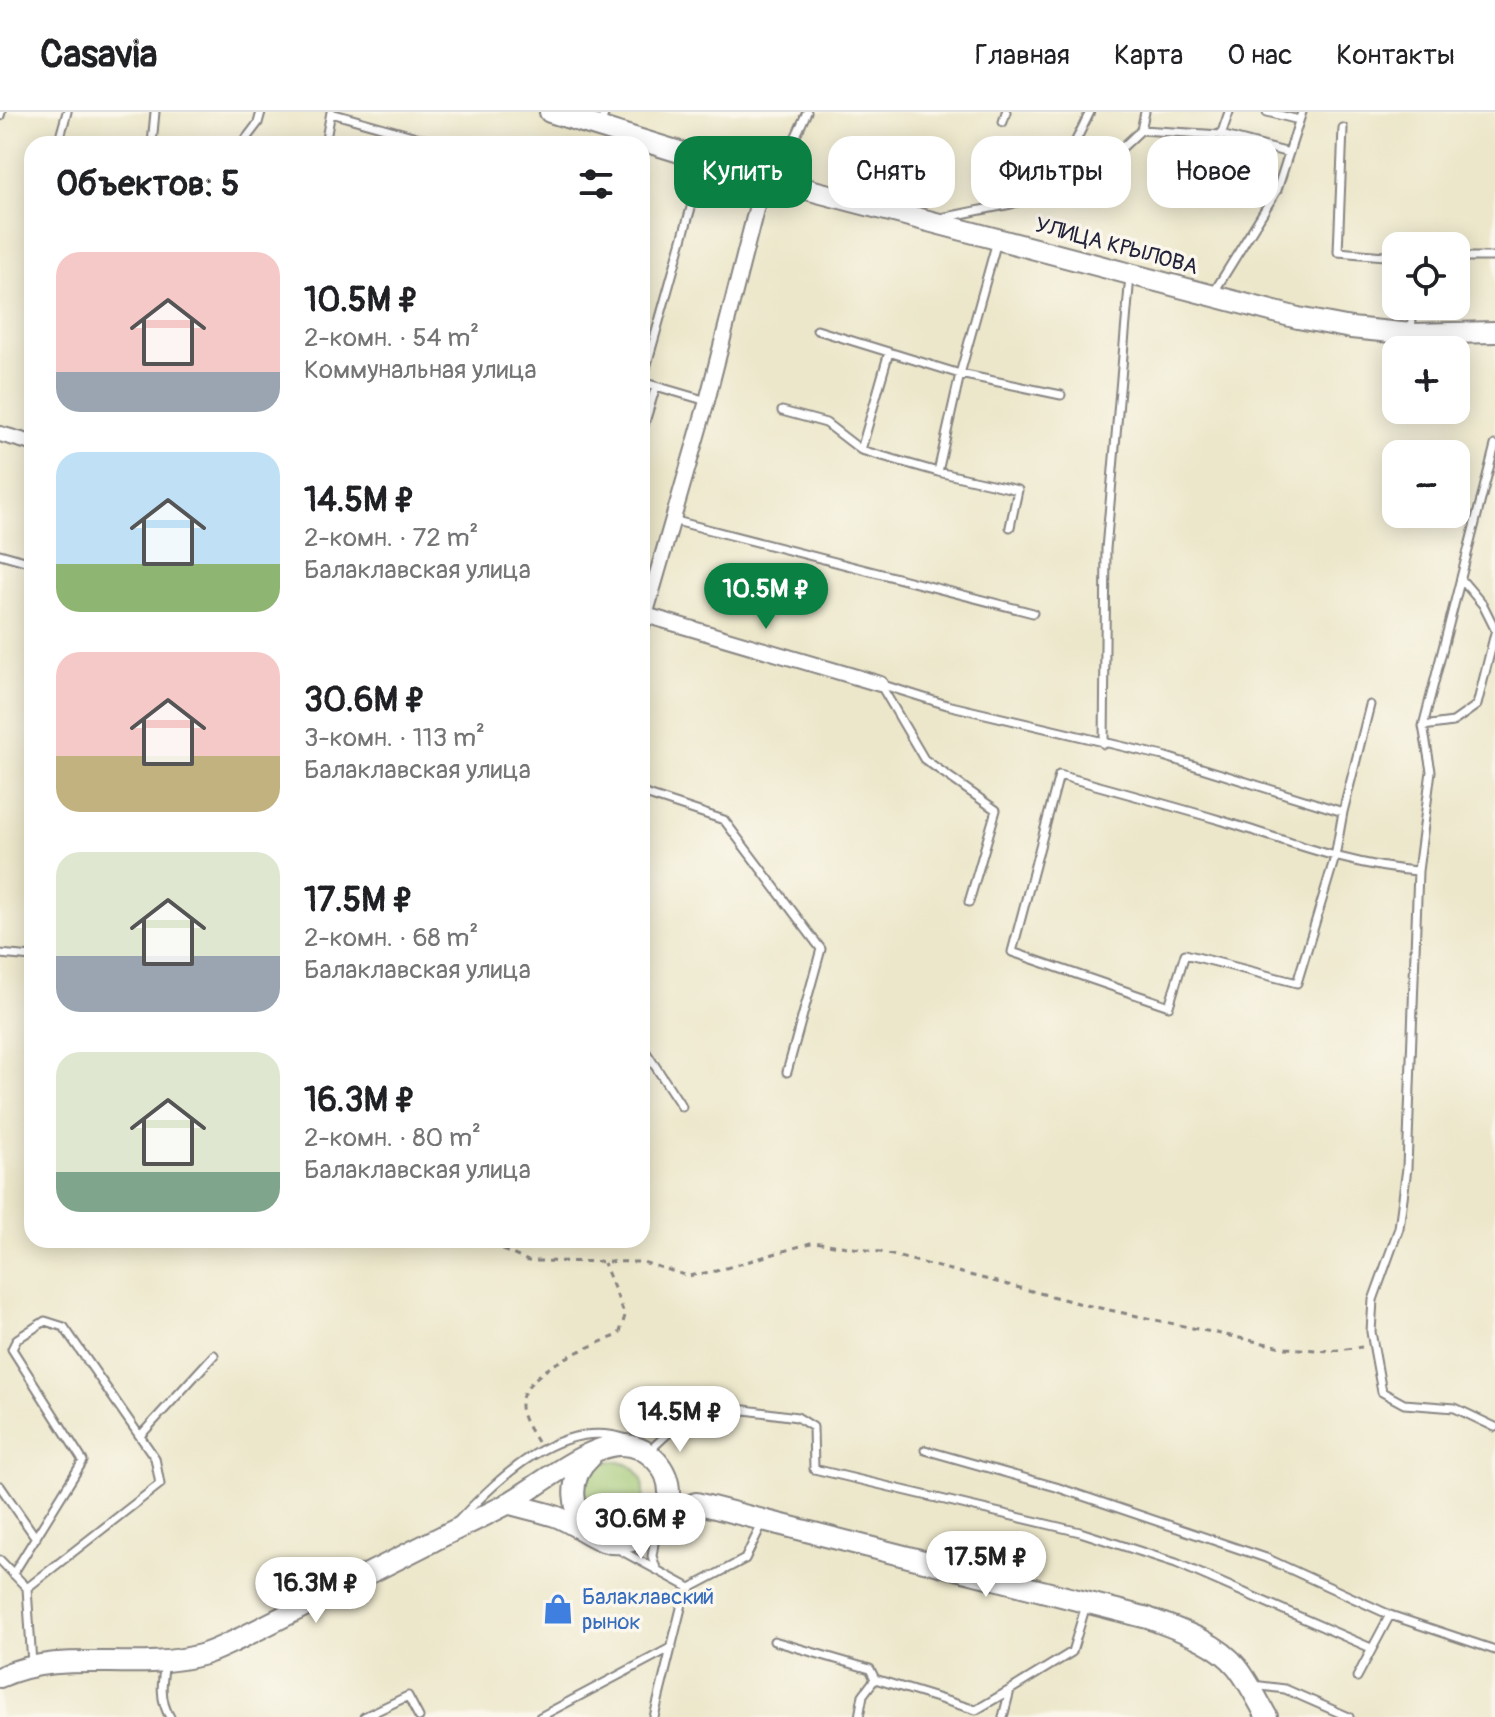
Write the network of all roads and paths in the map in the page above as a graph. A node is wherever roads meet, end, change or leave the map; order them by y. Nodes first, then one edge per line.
1 (67, 112) edge
2 (155, 112) edge
3 (261, 112) edge
4 (550, 112) edge
5 (807, 112) edge
6 (1006, 112) edge
7 (1090, 112) edge
8 (1145, 112) edge
9 (1229, 112) edge
10 (1267, 112) edge
11 (331, 113) edge
12 (1301, 116) edge
13 (602, 120) edge
14 (1003, 122) dead end
15 (1343, 128) dead end
16 (1141, 130) junction
17 (1221, 135) junction
18 (60, 136) edge
19 (153, 136) edge
20 (248, 136) edge
21 (327, 136) edge
22 (413, 136) edge
23 (626, 136) edge
24 (794, 136) edge
25 (1078, 136) edge
26 (1131, 139) edge
27 (650, 145) edge
28 (674, 152) edge
29 (1289, 153) junction
30 (812, 190) edge
31 (691, 208) edge
32 (762, 208) edge
33 (990, 208) edge
34 (927, 220) junction
35 (998, 239) junction
36 (1382, 256) edge
37 (1470, 257) edge
38 (1495, 257) edge
39 (1130, 274) junction
40 (1212, 295) junction
41 (1412, 320) edge
42 (817, 330) dead end
43 (1495, 332) edge
44 (1411, 334) junction
45 (889, 352) junction
46 (650, 354) edge
47 (960, 374) junction
48 (650, 384) edge
49 (656, 386) junction
50 (1061, 395) dead end
51 (707, 401) junction
52 (650, 406) edge
53 (782, 411) dead end
54 (0, 434) edge
55 (24, 441) edge
56 (1495, 445) edge
57 (861, 450) junction
58 (938, 472) junction
59 (672, 520) junction
60 (1010, 527) dead end
61 (0, 554) edge
62 (24, 561) edge
63 (1461, 579) junction
64 (650, 594) edge
65 (1033, 613) dead end
66 (650, 620) edge
67 (1495, 631) edge
68 (880, 684) junction
69 (1370, 705) dead end
70 (1423, 726) junction
71 (1104, 744) junction
72 (650, 796) edge
73 (1343, 812) junction
74 (1335, 857) junction
75 (1418, 871) junction
76 (969, 902) dead end
77 (0, 954) edge
78 (24, 956) edge
79 (650, 1058) edge
80 (787, 1072) dead end
81 (682, 1107) dead end
82 (502, 1248) edge
83 (603, 1262) junction
84 (1374, 1345) junction
85 (214, 1355) dead end
86 (1495, 1427) edge
87 (140, 1436) junction
88 (642, 1450) junction
89 (925, 1450) dead end
90 (542, 1451) junction
91 (597, 1451) junction
92 (668, 1485) junction
93 (0, 1486) edge
94 (508, 1503) junction
95 (696, 1503) junction
96 (661, 1519) junction
97 (763, 1522) junction
98 (447, 1533) junction
99 (36, 1538) junction
100 (597, 1538) junction
101 (0, 1560) edge
102 (656, 1568) junction
103 (13, 1574) junction
104 (27, 1588) junction
105 (690, 1588) junction
106 (1088, 1601) junction
107 (1390, 1615) junction
108 (774, 1641) dead end
109 (672, 1647) junction
110 (1371, 1648) junction
111 (1495, 1650) edge
112 (166, 1660) junction
113 (32, 1664) junction
114 (0, 1677) edge
115 (1357, 1677) dead end
116 (875, 1679) junction
117 (1249, 1685) junction
118 (1010, 1690) junction
119 (170, 1717) edge
120 (364, 1717) edge
121 (419, 1717) edge
122 (540, 1717) edge
123 (654, 1717) edge
124 (859, 1717) edge
125 (1003, 1717) edge
126 (1267, 1717) edge
127 (1349, 1717) edge

1 - 18 lane
2 - 19 lane
3 - 20 lane
4 - 13 main road, УЛИЦА КРЫЛОВА
5 - 24 lane
6 - 14 lane
7 - 25 lane
8 - 16 lane
9 - 17 lane
10 - 12 lane
11 - 21 lane
11 - 22 lane
12 - 29 lane
13 - 23 main road, УЛИЦА КРЫЛОВА
15 - 36 lane
16 - 17 lane
16 - 26 lane
17 - 29 lane
27 - 28 main road, УЛИЦА КРЫЛОВА
29 - 40 lane
30 - 34 main road, УЛИЦА КРЫЛОВА
31 - 46 lane
32 - 51 street
33 - 34 lane
34 - 35 main road, УЛИЦА КРЫЛОВА
35 - 39 main road, УЛИЦА КРЫЛОВА
35 - 47 lane
37 - 38 lane
39 - 40 main road, УЛИЦА КРЫЛОВА
39 - 71 lane
40 - 44 main road, УЛИЦА КРЫЛОВА
41 - 44 lane
42 - 45 lane
43 - 44 main road, УЛИЦА КРЫЛОВА
45 - 47 lane
45 - 57 lane
47 - 50 lane
47 - 58 lane
48 - 49 lane
49 - 51 lane
49 - 52 lane
51 - 59 street
53 - 57 lane
54 - 55 street
56 - 63 lane
57 - 58 lane
58 - 60 lane
59 - 64 street
59 - 65 lane
61 - 62 lane
63 - 67 lane
63 - 70 lane
66 - 68 street
67 - 70 lane
68 - 71 lane
68 - 76 lane
69 - 73 lane
70 - 75 lane
71 - 73 lane
72 - 80 lane
73 - 74 lane
74 - 74 lane
74 - 75 lane
75 - 84 lane
77 - 78 lane
79 - 81 lane
82 - 83 path
83 - 84 path
83 - 90 path
84 - 86 lane
85 - 87 lane
87 - 99 lane
87 - 104 lane
88 - 90 lane
88 - 91 main road
88 - 92 main road
88 - 110 lane
89 - 107 lane
90 - 98 lane
91 - 94 main road
91 - 100 main road
92 - 95 main road
92 - 96 main road
93 - 99 lane
94 - 98 main road
94 - 100 main road
95 - 96 main road
95 - 97 main road
96 - 100 main road
96 - 102 lane
97 - 105 lane
97 - 106 main road
98 - 112 main road
99 - 103 lane
100 - 102 lane
101 - 103 lane
102 - 105 lane
103 - 104 lane
104 - 113 lane
105 - 109 lane
106 - 117 main road
106 - 118 lane
107 - 110 lane
107 - 111 lane
108 - 116 lane
109 - 122 lane
109 - 123 lane
110 - 115 lane
112 - 113 main road
112 - 119 lane
113 - 114 main road
116 - 118 lane
116 - 124 lane
117 - 126 main road
117 - 127 lane
118 - 125 lane
120 - 121 lane

